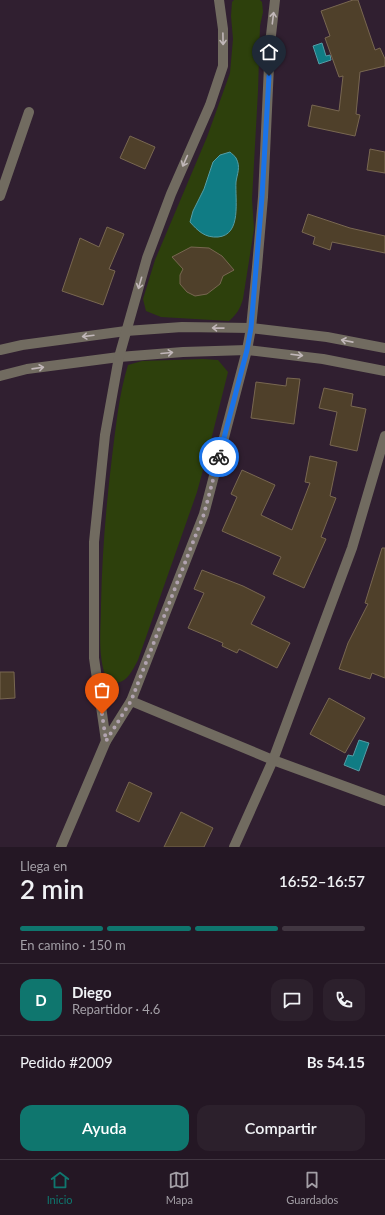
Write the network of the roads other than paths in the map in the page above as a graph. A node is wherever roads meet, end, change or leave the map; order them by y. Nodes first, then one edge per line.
1 (219, 0) edge
2 (275, 0) edge
3 (29, 112) dead end
4 (0, 196) edge
5 (251, 328) junction
6 (126, 332) junction
7 (385, 348) edge
8 (0, 350) edge
9 (247, 350) junction
10 (119, 357) junction
11 (385, 370) edge
12 (0, 376) edge
13 (385, 436) edge
14 (131, 701) junction
15 (106, 741) junction
16 (273, 760) junction
17 (385, 801) edge
18 (61, 847) edge
19 (234, 847) edge

1 -> 6 street
5 -> 2 street
3 - 4 street
5 -> 6 street
7 -> 5 street
5 - 9 street
6 -> 8 street
6 - 10 street
10 -> 9 street
9 -> 11 street
9 - 14 street
12 -> 10 street
10 - 15 street
13 - 16 street
14 - 15 street
14 - 16 street
15 - 18 street
16 - 17 street
16 - 19 street

